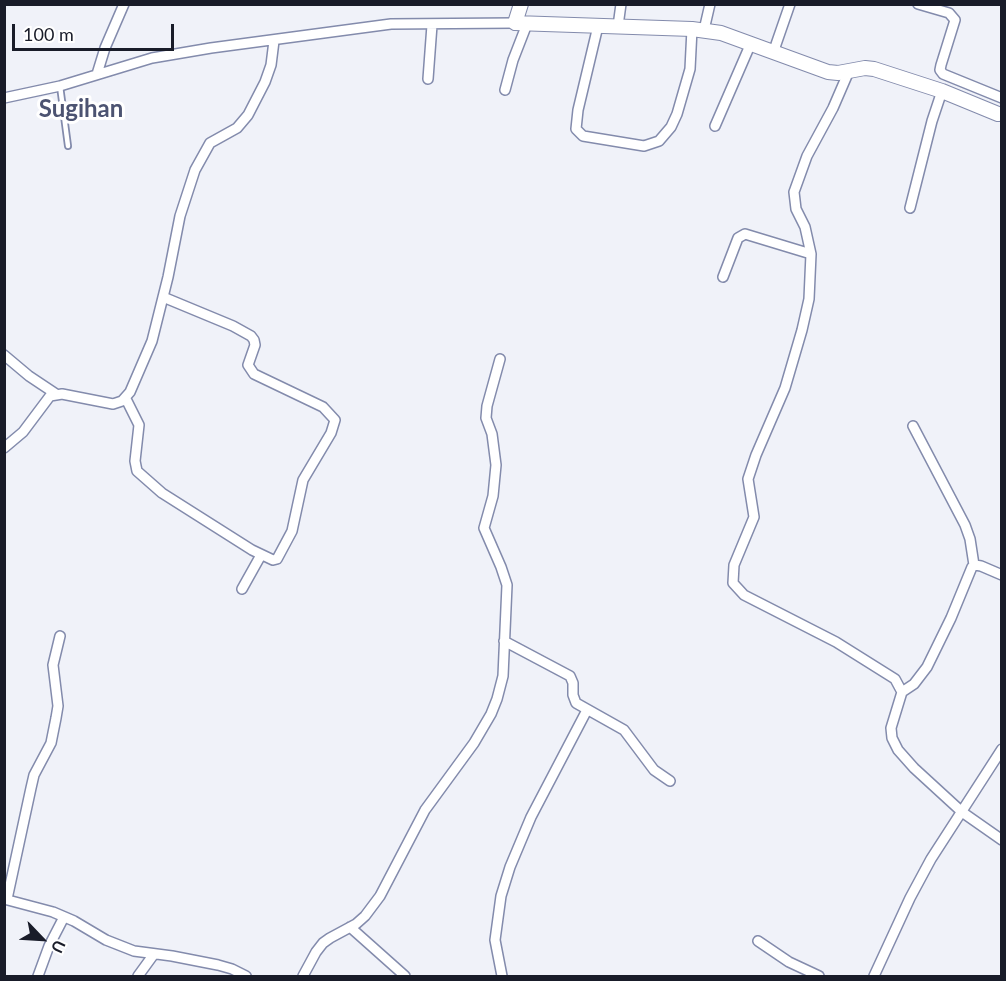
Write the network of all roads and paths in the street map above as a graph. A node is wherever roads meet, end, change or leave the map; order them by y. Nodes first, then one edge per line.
1 (124, 4) edge
2 (521, 4) edge
3 (621, 4) edge
4 (710, 4) edge
5 (790, 4) edge
6 (918, 4) edge
7 (521, 24) junction
8 (432, 25) junction
9 (598, 26) junction
10 (618, 26) junction
11 (698, 30) junction
12 (274, 41) junction
13 (751, 44) junction
14 (773, 52) junction
15 (849, 71) junction
16 (97, 74) junction
17 (428, 79) dead end
18 (60, 86) junction
19 (505, 90) dead end
20 (942, 91) junction
21 (4, 98) edge
22 (1002, 98) edge
23 (1001, 112) edge
24 (715, 126) dead end
25 (68, 146) dead end
26 (910, 208) dead end
27 (811, 254) junction
28 (723, 277) dead end
29 (163, 297) junction
30 (4, 356) edge
31 (500, 359) dead end
32 (56, 394) junction
33 (126, 399) junction
34 (914, 426) dead end
35 (4, 448) edge
36 (261, 555) junction
37 (974, 565) junction
38 (1002, 574) edge
39 (243, 589) dead end
40 (60, 636) dead end
41 (504, 641) junction
42 (902, 692) junction
43 (587, 710) junction
44 (1002, 749) edge
45 (670, 781) dead end
46 (962, 812) junction
47 (1002, 840) edge
48 (6, 899) edge
49 (64, 917) junction
50 (350, 927) junction
51 (758, 941) dead end
52 (154, 954) junction
53 (38, 976) edge
54 (138, 976) edge
55 (246, 976) edge
56 (303, 976) edge
57 (405, 976) edge
58 (502, 976) edge
59 (819, 976) edge
60 (874, 976) edge

1 - 16 street
2 - 7 street
3 - 10 street
4 - 11 street
5 - 14 street
6 - 22 street
7 - 8 street
7 - 9 street
7 - 19 street
8 - 12 street
8 - 17 street
9 - 10 street
9 - 11 street
10 - 11 street
11 - 13 street
12 - 16 street
12 - 29 street
13 - 14 street
13 - 24 street
14 - 15 street
15 - 20 street
15 - 27 street
16 - 18 street
18 - 21 street
18 - 25 lane
20 - 23 street
20 - 26 street
27 - 28 street
27 - 42 street
29 - 33 street
29 - 36 street
30 - 32 street
31 - 41 street
32 - 33 street
32 - 35 street
33 - 36 street
34 - 37 street
36 - 39 street
37 - 38 street
37 - 42 street
40 - 48 street
41 - 43 street
41 - 50 street
42 - 46 street
43 - 45 street
43 - 58 street
44 - 46 street
46 - 47 street
46 - 60 street
48 - 49 street
49 - 52 street
49 - 53 street
50 - 56 street
50 - 57 street
51 - 59 street
52 - 54 street
52 - 55 street

